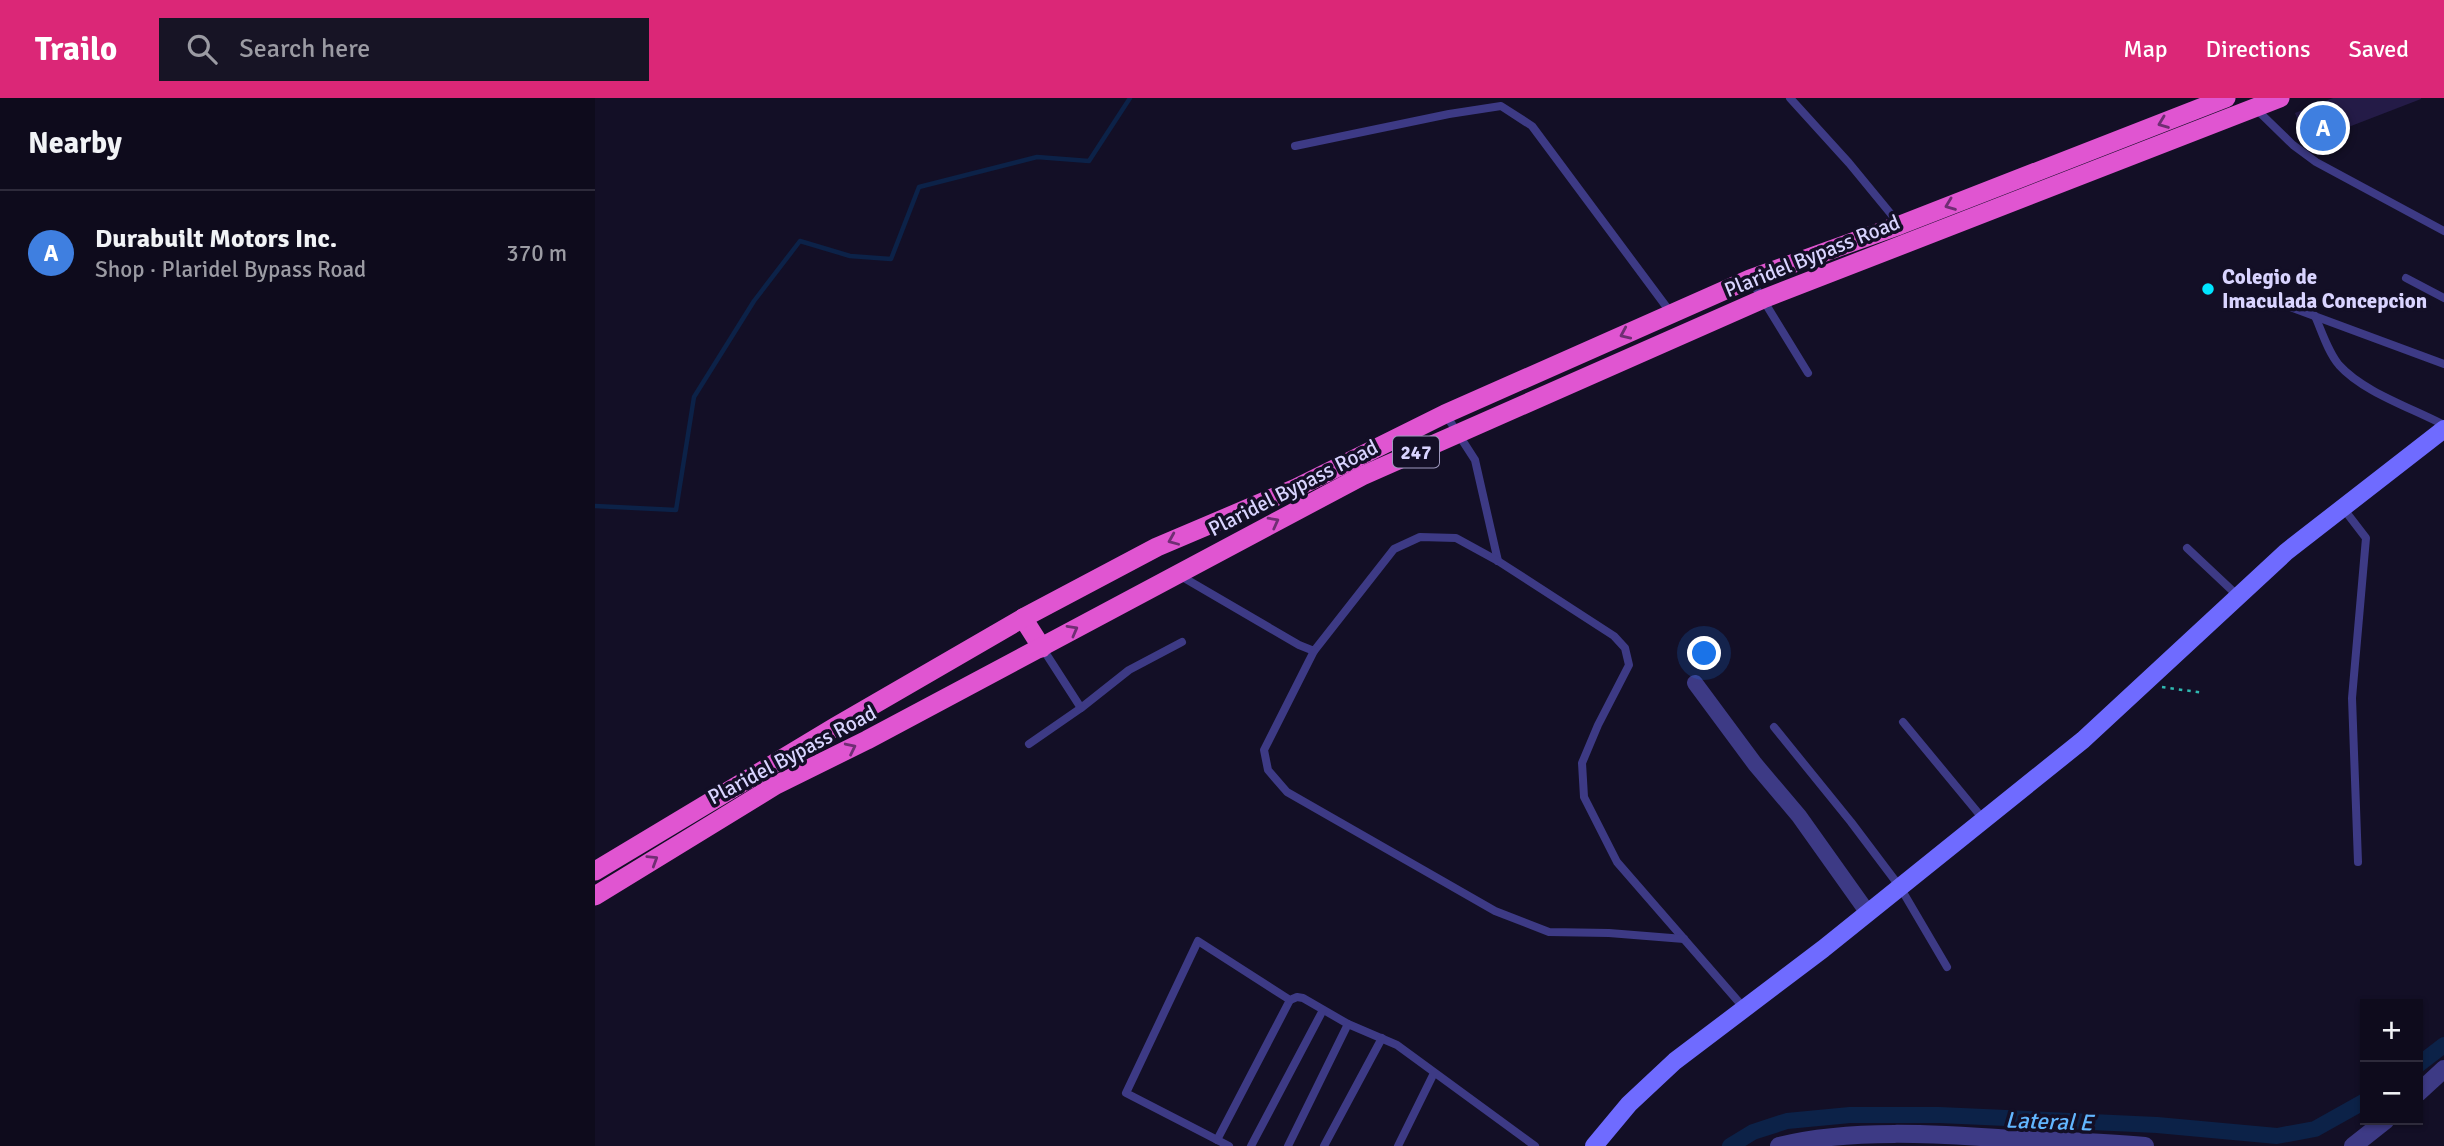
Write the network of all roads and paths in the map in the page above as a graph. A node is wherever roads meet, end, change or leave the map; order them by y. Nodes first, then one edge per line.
1 (1790, 98) edge
2 (2226, 98) edge
3 (2280, 98) edge
4 (2255, 107) junction
5 (1295, 146) dead end
6 (1900, 225) junction
7 (2444, 232) edge
8 (2406, 278) dead end
9 (1751, 279) junction
10 (2444, 298) edge
11 (1763, 299) junction
12 (2282, 304) dead end
13 (1671, 313) junction
14 (2315, 316) junction
15 (2444, 363) edge
16 (1808, 373) dead end
17 (1445, 414) junction
18 (2444, 427) edge
19 (1458, 432) junction
20 (2343, 508) junction
21 (2187, 548) dead end
22 (1498, 561) junction
23 (1177, 574) junction
24 (2238, 596) junction
25 (1023, 618) junction
26 (1182, 642) dead end
27 (1042, 648) junction
28 (1314, 651) junction
29 (1695, 683) dead end
30 (2144, 684) junction
31 (2204, 694) dead end
32 (1081, 708) junction
33 (1903, 722) dead end
34 (1774, 727) dead end
35 (1029, 744) dead end
36 (1984, 820) junction
37 (2358, 862) dead end
38 (595, 871) edge
39 (1900, 887) junction
40 (595, 896) edge
41 (1868, 913) junction
42 (1684, 939) junction
43 (1947, 967) dead end
44 (1290, 1000) junction
45 (1744, 1008) junction
46 (1323, 1010) junction
47 (1348, 1024) junction
48 (1382, 1038) junction
49 (2444, 1069) edge
50 (1434, 1073) junction
51 (2423, 1088) edge
52 (2380, 1125) edge
53 (1217, 1140) junction
54 (1845, 1141) edge
55 (1812, 1143) edge
56 (1229, 1146) edge
57 (1251, 1146) edge
58 (1288, 1146) edge
59 (1324, 1146) edge
60 (1398, 1146) edge
61 (1535, 1146) edge
62 (1594, 1146) edge
63 (1779, 1146) edge
64 (2145, 1146) edge
65 (2353, 1146) edge

1 - 6 lane
2 -> 6 highway, Plaridel Bypass Road / 247
3 - 4 highway, Plaridel Bypass Road / 247
4 - 7 lane
4 - 11 highway, Plaridel Bypass Road / 247
5 - 13 lane
6 - 9 highway, Plaridel Bypass Road / 247
8 - 10 lane
9 - 11 lane
9 - 13 highway, Plaridel Bypass Road / 247
11 - 16 lane
11 - 19 highway, Plaridel Bypass Road / 247
12 - 14 lane
13 -> 17 highway, Plaridel Bypass Road / 247
14 - 15 lane
14 - 18 lane
17 - 19 lane
17 -> 25 highway, Plaridel Bypass Road / 247
18 - 20 main road
19 - 22 lane
23 -> 19 highway, Plaridel Bypass Road / 247
20 - 24 main road
20 - 37 lane
21 - 24 lane
22 - 28 lane
22 - 42 lane
27 -> 23 highway, Plaridel Bypass Road / 247
23 - 28 lane
24 - 30 main road
25 - 27 highway
25 - 38 highway, Plaridel Bypass Road / 247
26 - 32 lane
27 - 32 lane
40 -> 27 highway, Plaridel Bypass Road / 247
28 - 42 lane
29 - 41 street
30 - 31 path
30 - 36 main road
32 - 35 lane
33 - 36 lane
34 - 39 lane
36 - 39 main road
39 - 41 main road
39 - 43 lane
41 - 45 main road
42 - 45 lane
44 - 46 lane
44 - 53 lane
44 - 53 lane
45 - 62 main road
46 - 47 lane
46 - 57 lane
47 - 48 lane
47 - 58 lane
48 - 50 lane
48 - 59 lane
49 - 51 street
50 - 60 lane
50 - 61 lane
52 - 65 street
53 - 56 lane
54 - 55 street
54 - 64 street
55 - 63 street

